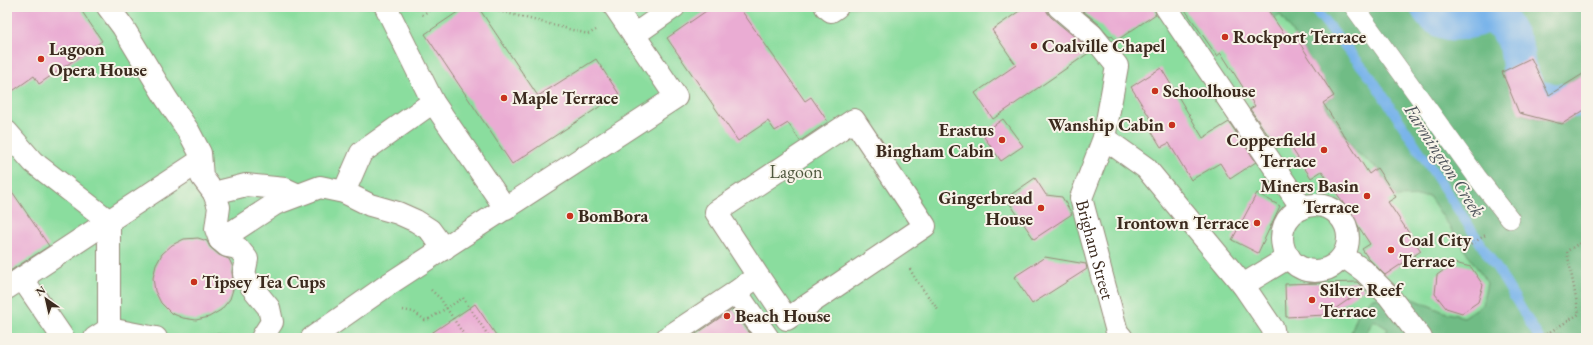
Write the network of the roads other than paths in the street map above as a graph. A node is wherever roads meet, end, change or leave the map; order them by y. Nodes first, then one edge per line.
1 (108, 7) edge
2 (386, 7) edge
3 (674, 7) edge
4 (826, 7) edge
5 (837, 7) edge
6 (1059, 7) edge
7 (1166, 7) edge
8 (1354, 7) edge
9 (618, 11) edge
10 (634, 35) junction
11 (433, 102) junction
12 (7, 132) edge
13 (1104, 138) junction
14 (200, 161) junction
15 (344, 192) junction
16 (214, 193) junction
17 (298, 196) junction
18 (1302, 208) junction
19 (506, 209) junction
20 (1510, 219) dead end
21 (109, 221) junction
22 (220, 240) junction
23 (444, 250) junction
24 (1343, 256) junction
25 (1289, 257) junction
26 (758, 276) junction
27 (15, 283) edge
28 (1243, 285) junction
29 (736, 292) junction
30 (102, 334) edge
31 (63, 338) edge
32 (156, 338) edge
33 (263, 338) edge
34 (312, 338) edge
35 (667, 338) edge
36 (768, 338) edge
37 (1122, 338) edge
38 (1274, 338) edge
39 (1422, 338) edge

1 - 14 street
2 - 11 street
3 - 10 street
4 - 5 street
6 - 13 street, Brigham Street
7 - 18 street
8 - 20 lane
9 - 10 street
10 - 19 street
11 - 15 street
11 - 19 street
12 - 21 street
13 - 28 street
13 - 37 street, Brigham Street
14 - 16 street
14 - 21 street
15 - 17 street
15 - 23 street
16 - 17 street
16 - 22 street
17 - 22 street
18 - 24 street
18 - 25 street
19 - 23 street
21 - 27 street
21 - 30 street
22 - 33 street
23 - 34 street
24 - 25 street
24 - 39 street
25 - 28 street
26 - 26 street
26 - 29 street
27 - 31 street
28 - 38 street
29 - 35 street
29 - 36 street
30 - 32 street

